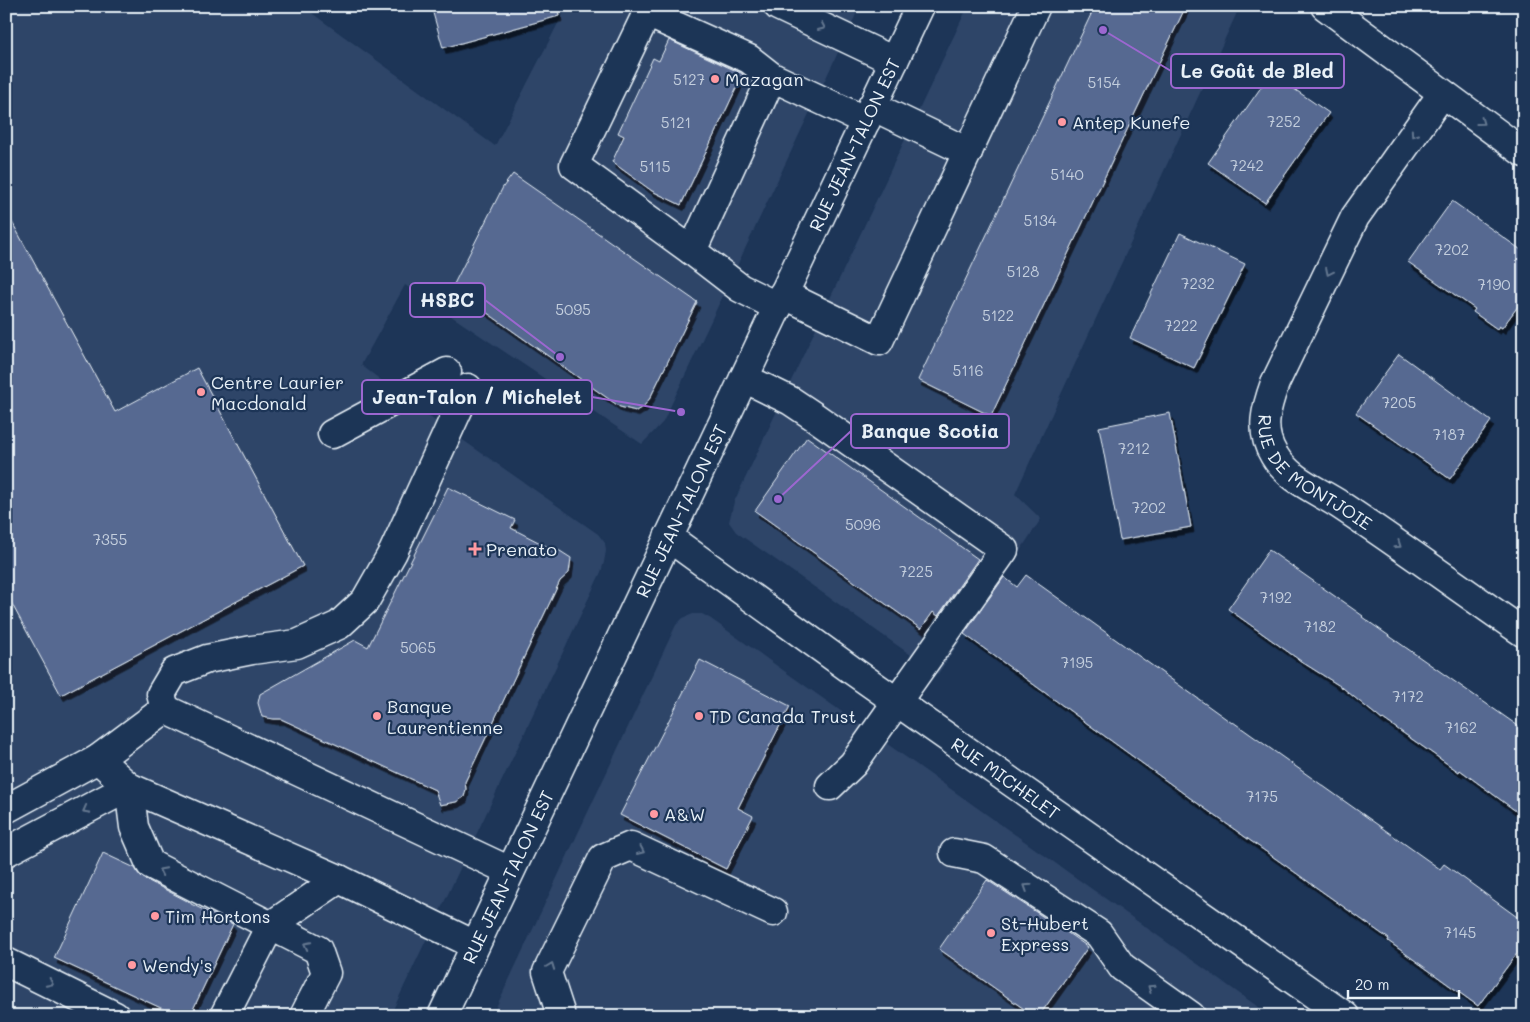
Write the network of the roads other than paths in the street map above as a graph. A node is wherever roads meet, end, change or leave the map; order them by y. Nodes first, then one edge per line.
1 (778, 6) edge
2 (920, 6) edge
3 (1036, 6) edge
4 (1325, 6) edge
5 (894, 61) junction
6 (772, 77) junction
7 (1442, 94) junction
8 (869, 114) junction
9 (968, 152) junction
10 (1524, 153) edge
11 (692, 252) junction
12 (780, 301) junction
13 (447, 372) dead end
14 (744, 378) junction
15 (468, 388) dead end
16 (332, 434) dead end
17 (668, 537) junction
18 (1524, 634) edge
19 (898, 702) junction
20 (164, 709) junction
21 (98, 759) junction
22 (830, 786) dead end
23 (129, 787) junction
24 (6, 809) edge
25 (6, 852) edge
26 (954, 853) dead end
27 (510, 871) junction
28 (339, 879) junction
29 (773, 912) dead end
30 (270, 926) junction
31 (475, 945) junction
32 (6, 962) edge
33 (560, 1012) dead end
34 (115, 1016) edge
35 (224, 1016) edge
36 (304, 1016) edge
37 (442, 1016) edge
38 (1191, 1016) edge
39 (1345, 1016) edge

1 -> 5 street
2 - 5 street, RUE JEAN-TALON EST
3 - 9 street
4 - 7 street
5 - 8 street, RUE JEAN-TALON EST
6 - 8 street
6 - 11 street
6 - 11 street
7 -> 10 street
7 -> 18 street, RUE DE MONTJOIE
8 - 9 street
8 - 12 street, RUE JEAN-TALON EST
9 - 12 street
11 - 12 street
12 - 14 street, RUE JEAN-TALON EST
13 - 16 street
14 - 17 street, RUE JEAN-TALON EST
14 - 19 street
15 - 20 street
17 - 19 street, RUE MICHELET
17 - 27 street, RUE JEAN-TALON EST
19 - 22 street
19 - 39 street, RUE MICHELET
20 - 21 street
20 - 27 street
21 - 23 street
21 - 24 street
23 -> 25 street
23 - 28 street
30 -> 23 street
38 -> 26 street
27 - 31 street, RUE JEAN-TALON EST
28 - 30 street
28 - 31 street
33 -> 29 street
30 - 35 street
36 -> 30 street
31 - 37 street, RUE JEAN-TALON EST
32 -> 34 street

